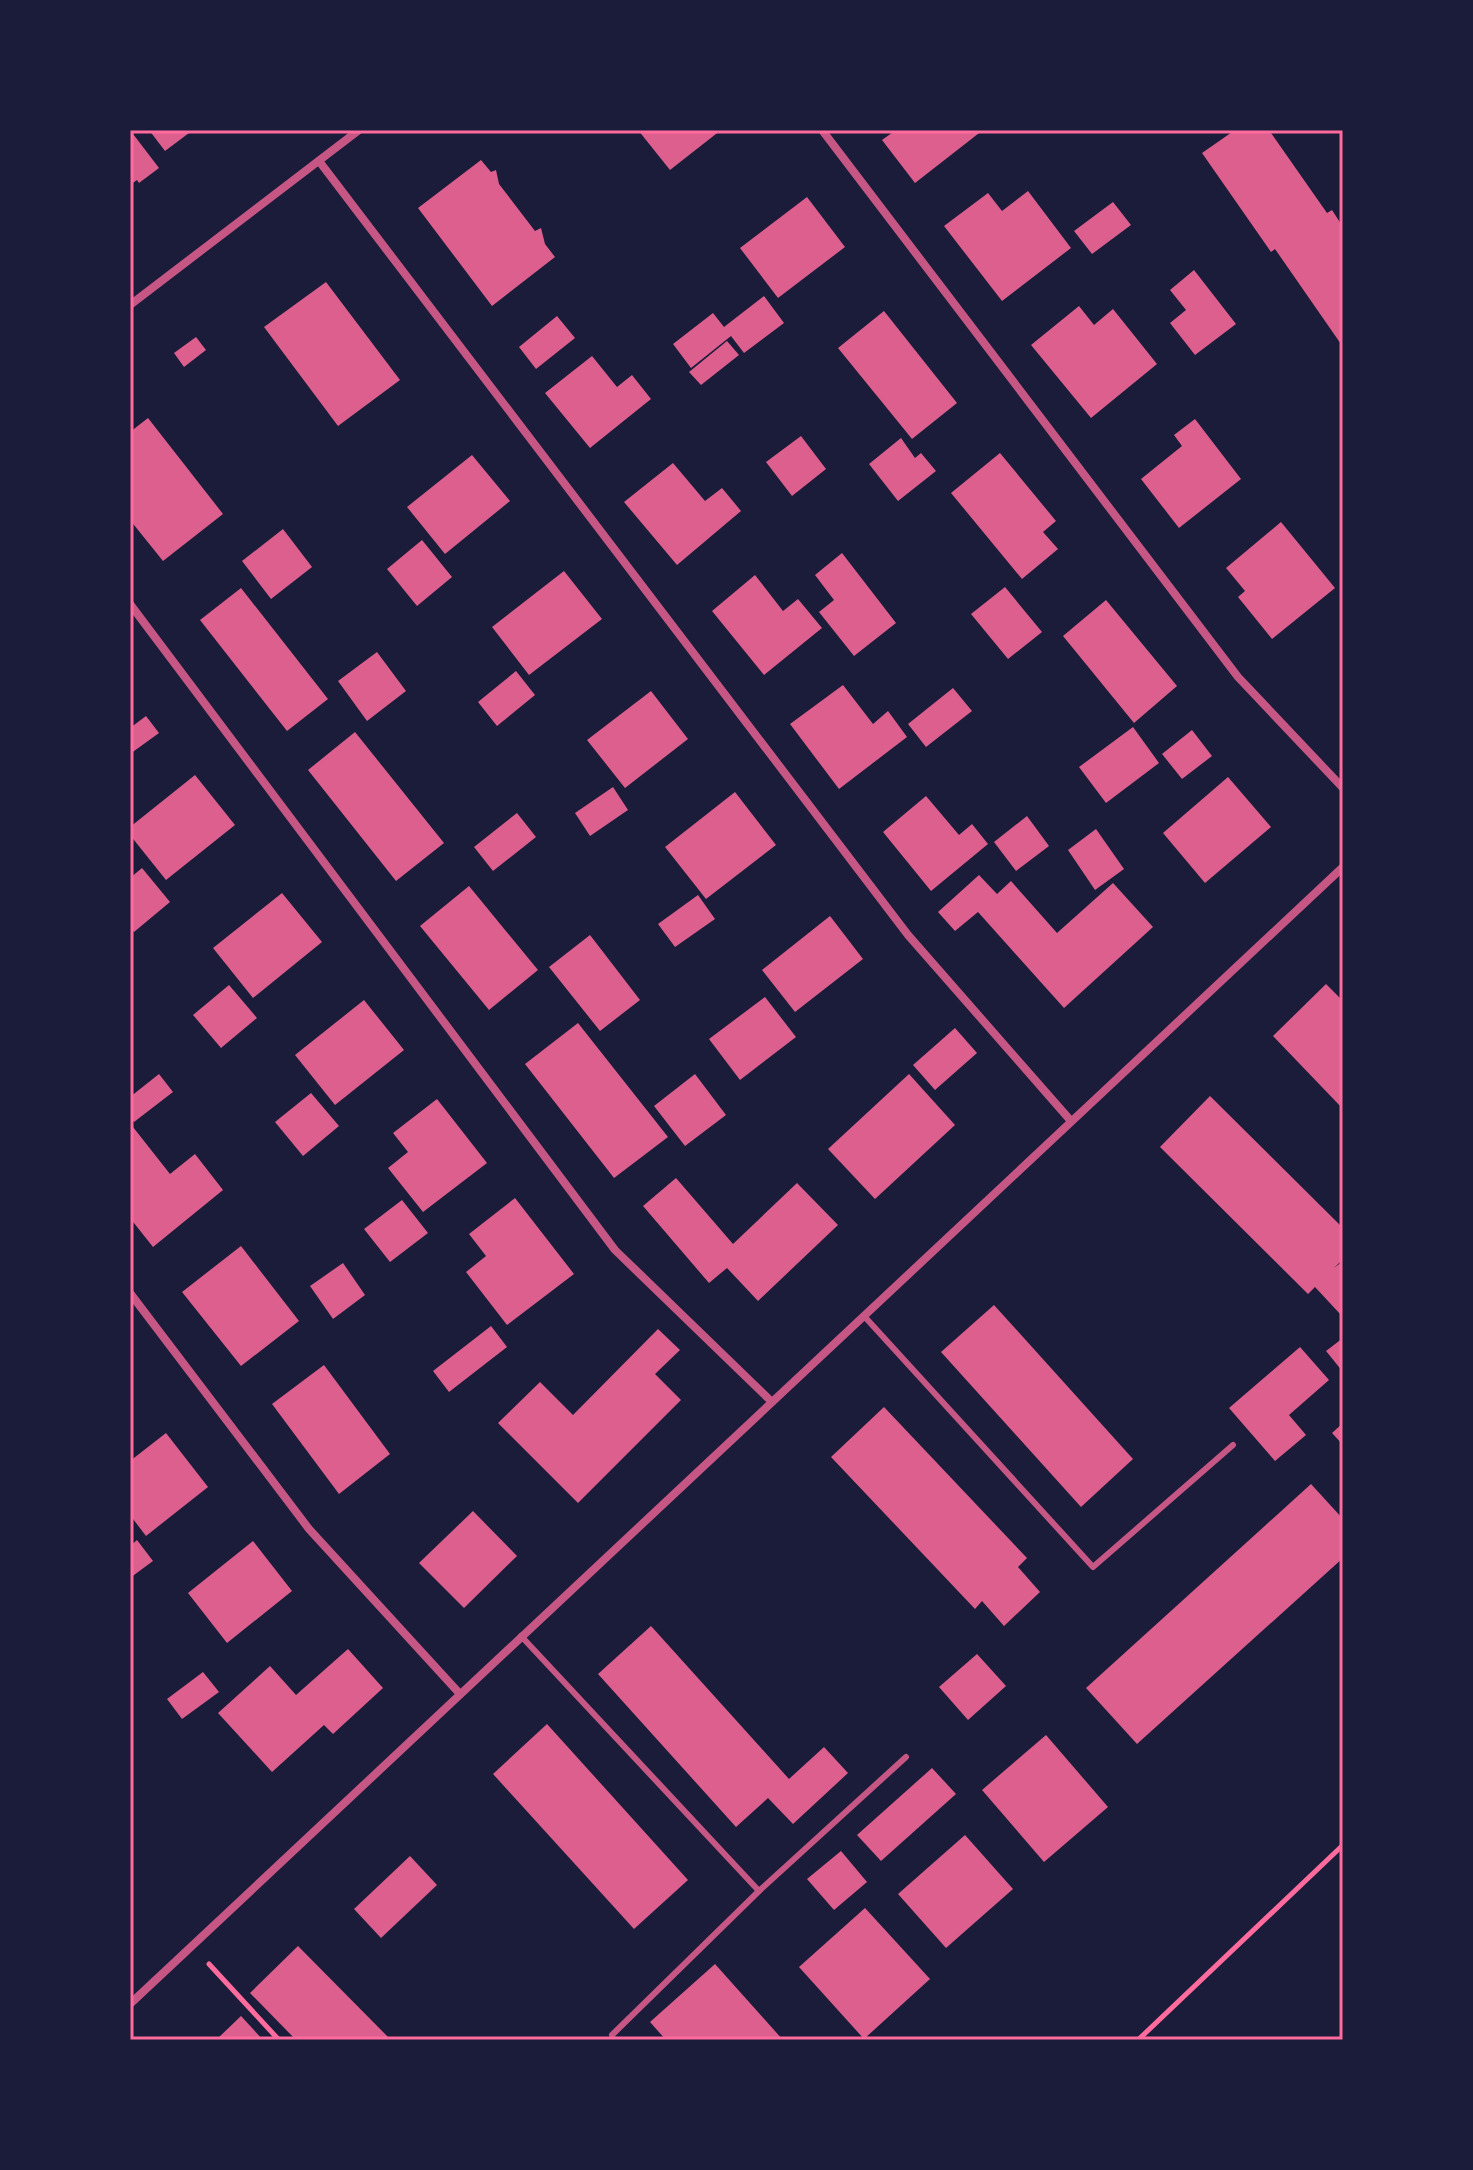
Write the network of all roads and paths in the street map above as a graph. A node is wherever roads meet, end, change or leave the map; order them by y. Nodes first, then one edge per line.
1 (359, 130) edge
2 (822, 130) edge
3 (319, 161) junction
4 (130, 305) edge
5 (130, 604) edge
6 (1343, 788) edge
7 (1343, 867) edge
8 (1071, 1121) junction
9 (130, 1293) edge
10 (864, 1316) junction
11 (772, 1402) junction
12 (1233, 1445) dead end
13 (521, 1636) junction
14 (460, 1694) junction
15 (906, 1757) dead end
16 (1343, 1845) edge
17 (759, 1891) junction
18 (191, 1945) junction
19 (130, 2004) edge
20 (612, 2035) dead end
21 (279, 2040) edge
22 (1138, 2040) edge

1 - 3 street
2 - 6 street
3 - 4 street
3 - 8 street
5 - 11 street
7 - 8 street
8 - 10 street
9 - 14 street
10 - 11 street
10 - 12 lane
11 - 13 street
13 - 14 street
13 - 17 lane
14 - 18 street
15 - 17 lane
16 - 22 path
17 - 20 lane
18 - 19 street
18 - 21 path

